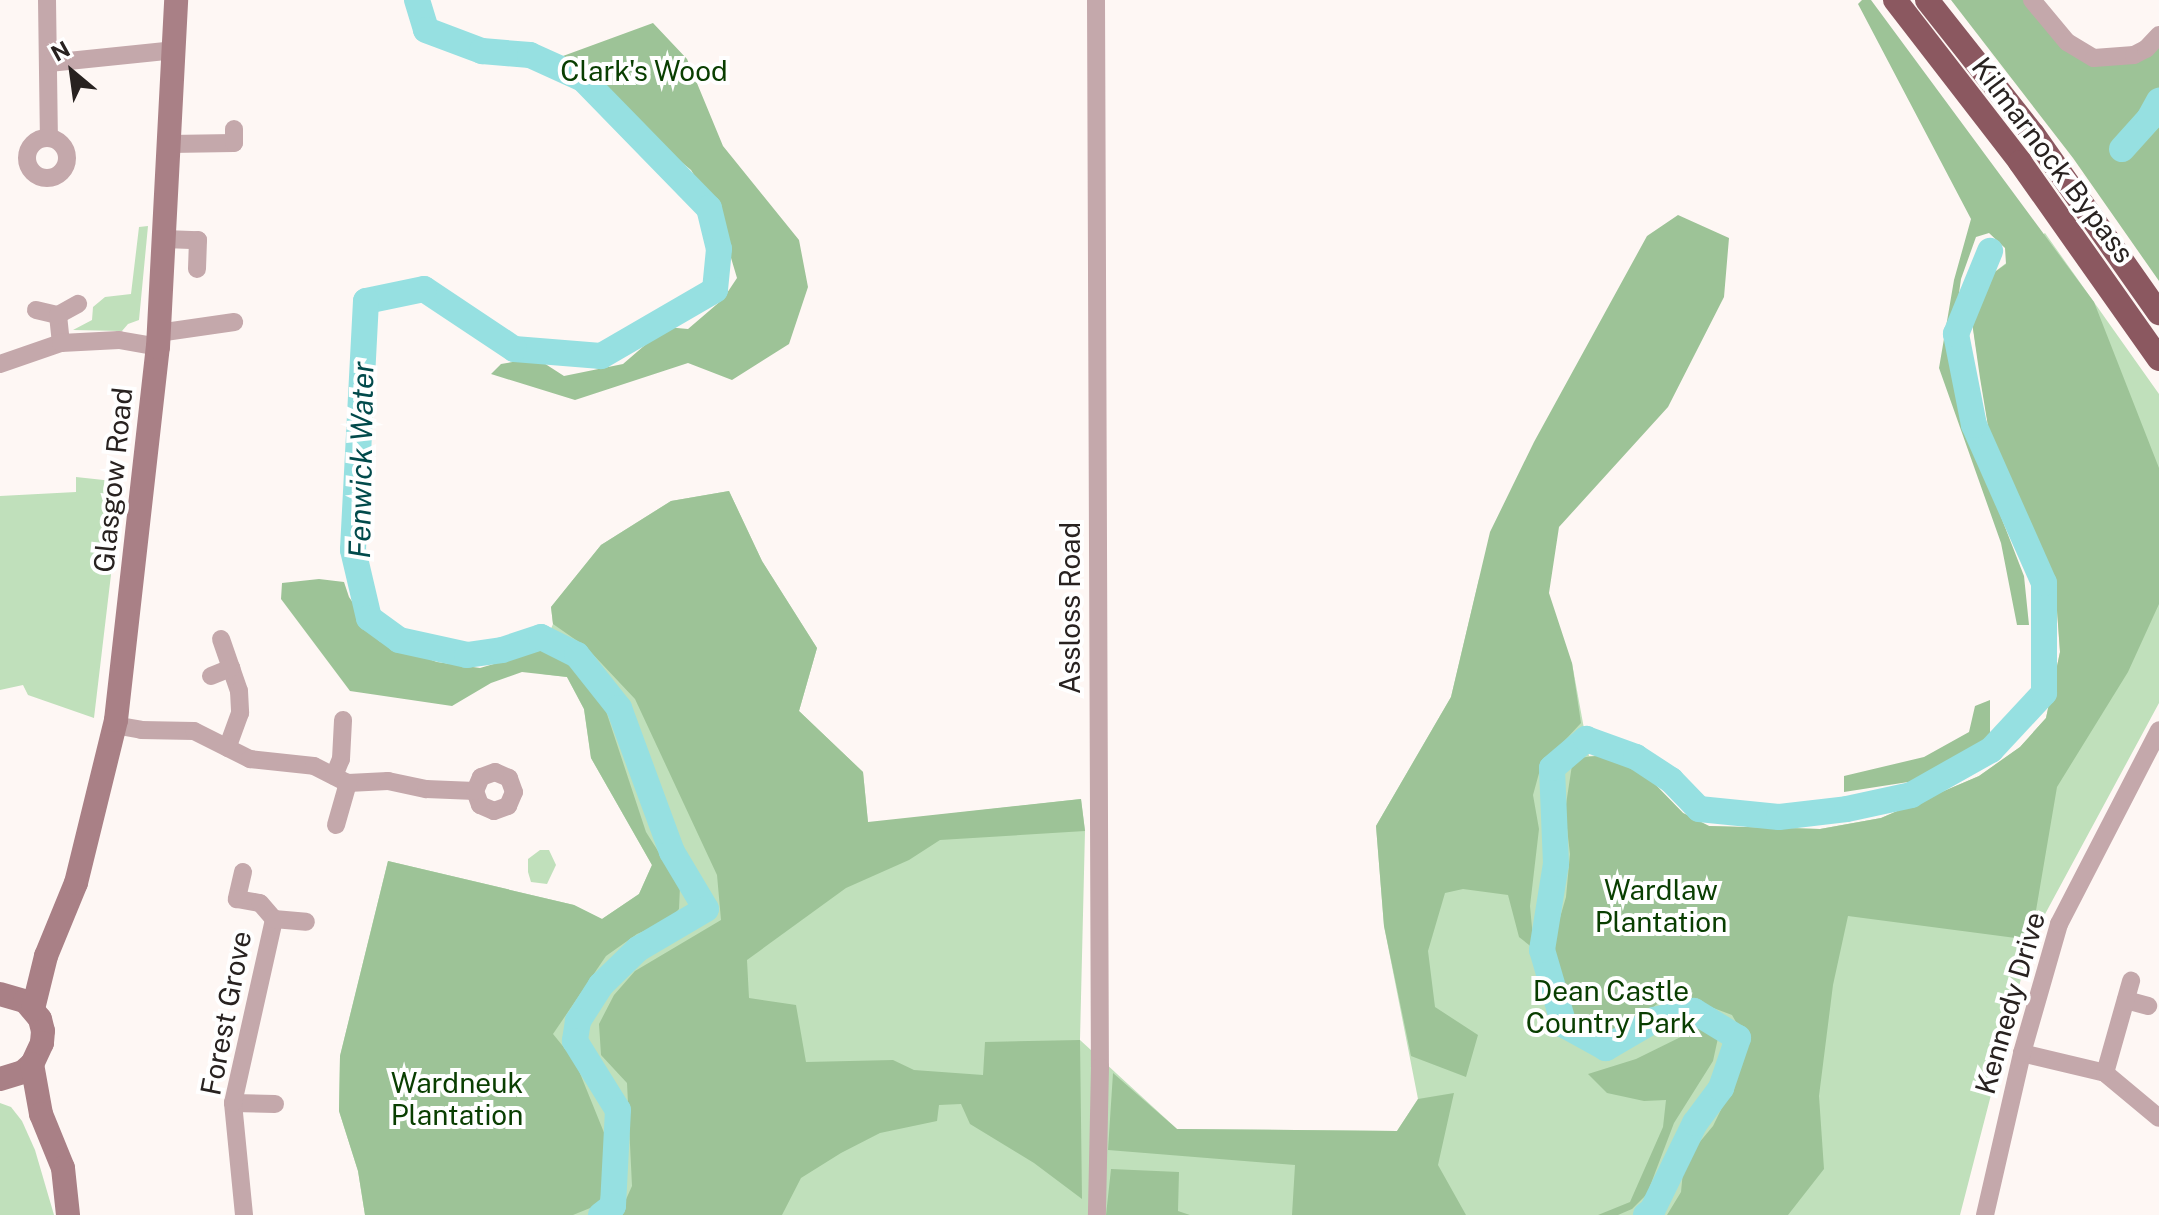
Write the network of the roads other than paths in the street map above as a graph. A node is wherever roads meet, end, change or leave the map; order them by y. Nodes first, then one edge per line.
1 (47, 0) edge
2 (176, 0) edge
3 (1096, 0) edge
4 (1927, 0) edge
5 (2032, 0) edge
6 (1896, 2) edge
7 (2159, 35) edge
8 (175, 50) junction
9 (49, 63) junction
10 (234, 129) dead end
11 (49, 138) dead end
12 (170, 144) junction
13 (164, 239) junction
14 (197, 269) dead end
15 (78, 304) dead end
16 (36, 310) dead end
17 (2159, 313) edge
18 (58, 315) junction
19 (234, 322) dead end
20 (158, 340) junction
21 (61, 343) junction
22 (2159, 359) edge
23 (0, 364) edge
24 (221, 639) dead end
25 (231, 668) junction
26 (211, 676) dead end
27 (343, 720) dead end
28 (114, 725) junction
29 (2159, 730) edge
30 (227, 748) junction
31 (341, 780) junction
32 (475, 791) dead end
33 (336, 825) dead end
34 (243, 872) dead end
35 (274, 919) junction
36 (306, 922) dead end
37 (46, 956) junction
38 (2131, 981) dead end
39 (1, 994) edge
40 (2126, 1000) junction
41 (2148, 1006) dead end
42 (33, 1009) junction
43 (2022, 1053) junction
44 (15, 1073) edge
45 (2105, 1073) junction
46 (233, 1103) junction
47 (275, 1104) dead end
48 (2159, 1118) edge
49 (68, 1215) edge
50 (244, 1215) edge
51 (1097, 1215) edge
52 (1985, 1215) edge

1 - 9 street
2 - 8 main road, Glasgow Road
3 - 51 street, Assloss Road
4 - 17 highway, Kilmarnock Bypass
5 - 7 street
6 - 22 highway, Kilmarnock Bypass
8 - 9 street
8 - 12 main road, Glasgow Road
9 - 11 street
10 - 12 street
12 - 13 main road, Glasgow Road
13 - 14 street
13 - 20 main road, Glasgow Road
15 - 18 street
16 - 18 street
18 - 21 street
19 - 20 street
20 - 21 street
20 - 28 main road, Glasgow Road
21 - 23 street
24 - 25 street
25 - 26 street
25 - 30 street
27 - 31 street
28 - 30 street
28 - 37 main road, Glasgow Road
29 - 43 street, Kennedy Drive
30 - 31 street
31 - 32 street
31 - 33 street
34 - 35 street, Forest Grove
35 - 36 street, Forest Grove
35 - 46 street, Forest Grove
37 - 39 main road, Glasgow Road
37 - 42 main road, Glasgow Road
38 - 40 street
39 - 42 main road
40 - 41 street
40 - 45 street
42 - 44 main road
43 - 45 street
43 - 52 street, Kennedy Drive
44 - 49 main road
45 - 48 street
46 - 47 street
46 - 50 street, Forest Grove

